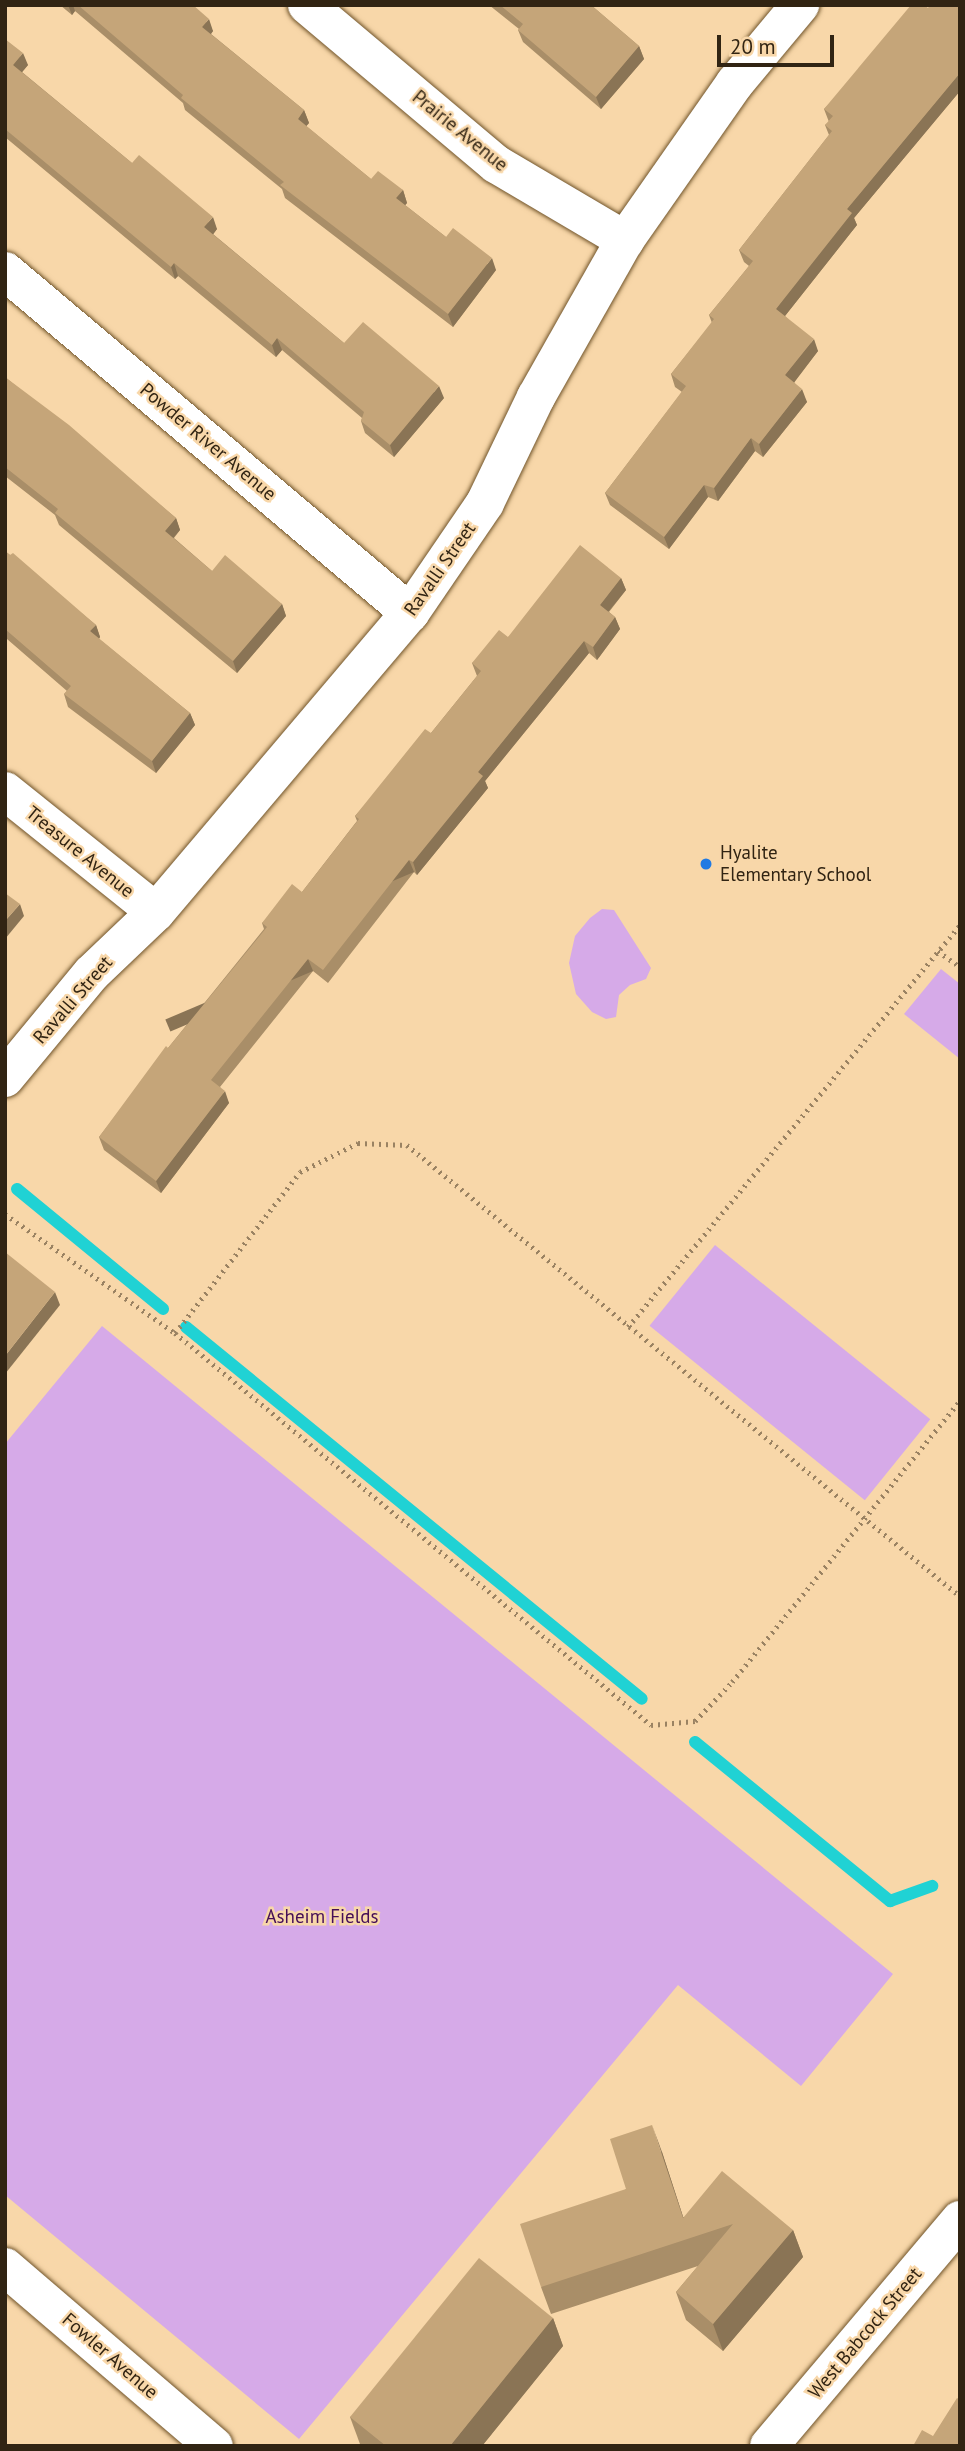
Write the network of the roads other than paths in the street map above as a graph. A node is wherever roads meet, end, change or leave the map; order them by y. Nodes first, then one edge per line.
1 (307, 5) edge
2 (800, 5) edge
3 (625, 240) junction
4 (5, 271) edge
5 (410, 612) junction
6 (5, 791) edge
7 (156, 912) junction
8 (5, 1079) edge
9 (960, 2220) edge
10 (5, 2267) edge
11 (214, 2446) edge
12 (769, 2446) edge

1 - 3 street, Prairie Avenue
2 - 3 street, Ravalli Street
3 - 5 street, Ravalli Street
4 - 5 street, Powder River Avenue
5 - 7 street, Ravalli Street
6 - 7 street, Treasure Avenue
7 - 8 street, Ravalli Street
9 - 12 street, West Babcock Street
10 - 11 street, Fowler Avenue

